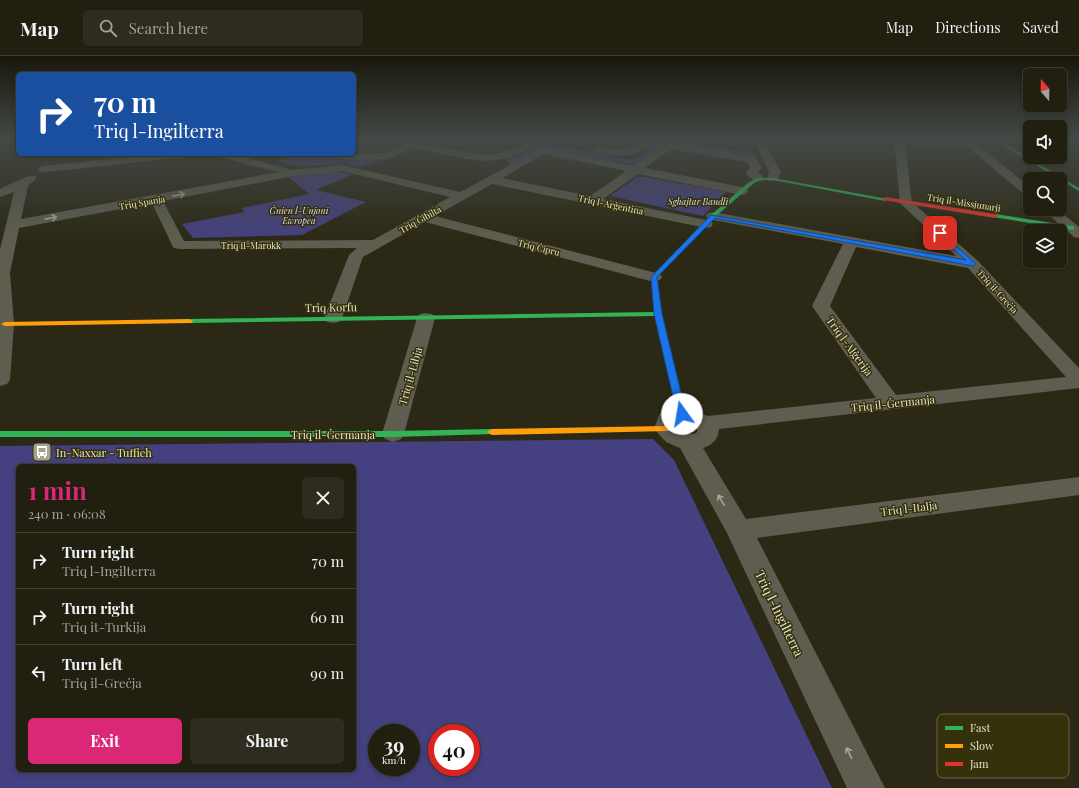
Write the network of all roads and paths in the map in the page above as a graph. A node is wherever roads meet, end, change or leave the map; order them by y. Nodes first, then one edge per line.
1 (39, 172) edge
2 (291, 172) edge
3 (302, 172) edge
4 (360, 172) edge
5 (503, 172) edge
6 (632, 172) edge
7 (646, 172) edge
8 (753, 172) edge
9 (775, 172) edge
10 (903, 172) edge
11 (1006, 172) edge
12 (1049, 172) edge
13 (294, 173) junction
14 (759, 179) junction
15 (773, 179) junction
16 (492, 180) junction
17 (22, 184) junction
18 (1023, 187) edge
19 (1079, 190) edge
20 (742, 191) junction
21 (2, 192) edge
22 (461, 196) junction
23 (156, 200) junction
24 (593, 200) junction
25 (906, 203) junction
26 (1057, 216) edge
27 (423, 217) junction
28 (710, 220) junction
29 (13, 225) junction
30 (1075, 231) edge
31 (851, 243) junction
32 (374, 244) junction
33 (973, 264) junction
34 (1, 274) edge
35 (654, 277) junction
36 (658, 314) junction
37 (332, 318) junction
38 (426, 318) junction
39 (5, 324) junction
40 (0, 380) edge
41 (1079, 381) edge
42 (891, 403) junction
43 (682, 414) joint
44 (686, 431) junction
45 (0, 434) edge
46 (393, 434) junction
47 (1079, 486) edge
48 (739, 530) junction
49 (866, 788) edge

1 - 17 street
2 - 13 street
3 - 13 street, Triq Spanja
4 - 22 street, Triq Spanja
5 - 16 street, Triq Ġibiltà
6 - 24 street
7 - 20 street
8 - 14 street
9 - 15 street
10 - 25 street
11 - 18 street
12 - 19 street
23 -> 13 street, Triq Spanja
14 - 15 street, Triq il-Missjunarji
14 - 20 street
15 - 25 street, Triq il-Missjunarji
16 - 22 street, Triq Ġibiltà
16 - 24 street, Triq l-Arġentina
17 - 21 street
17 - 29 street
20 - 28 street
22 - 27 street, Triq Ġibiltà
29 -> 23 street, Triq Spanja
23 - 32 street, Triq il-Marokk
24 - 28 street, Triq l-Arġentina
25 - 30 street, Triq il-Missjunarji
25 - 33 street, Triq il-Greċja
26 - 30 street
27 - 32 street, Triq Ġibiltà
27 - 35 street, Triq Ċipru
28 - 31 street, Triq l-Arġentina
28 - 35 street
29 - 34 street
31 - 33 street, Triq l-Arġentina
31 - 42 street, Triq l-Alġerija
32 - 37 street, Triq Ġibiltà
33 - 41 street, Triq il-Greċja
34 - 39 street
35 - 36 street
36 - 38 street, Triq Korfu
36 - 43 street
37 - 38 street, Triq Korfu
37 - 39 street, Triq Korfu
38 - 46 street, Triq il-Libja
39 - 40 street
41 - 42 street, Triq il-Ġermanja
42 - 44 street, Triq il-Ġermanja
43 - 44 street
44 - 46 street, Triq il-Ġermanja
48 -> 44 street, Triq l-Ingilterra
45 - 46 street, Triq il-Ġermanja
47 - 48 street, Triq l-Italja
49 -> 48 street, Triq l-Ingilterra

